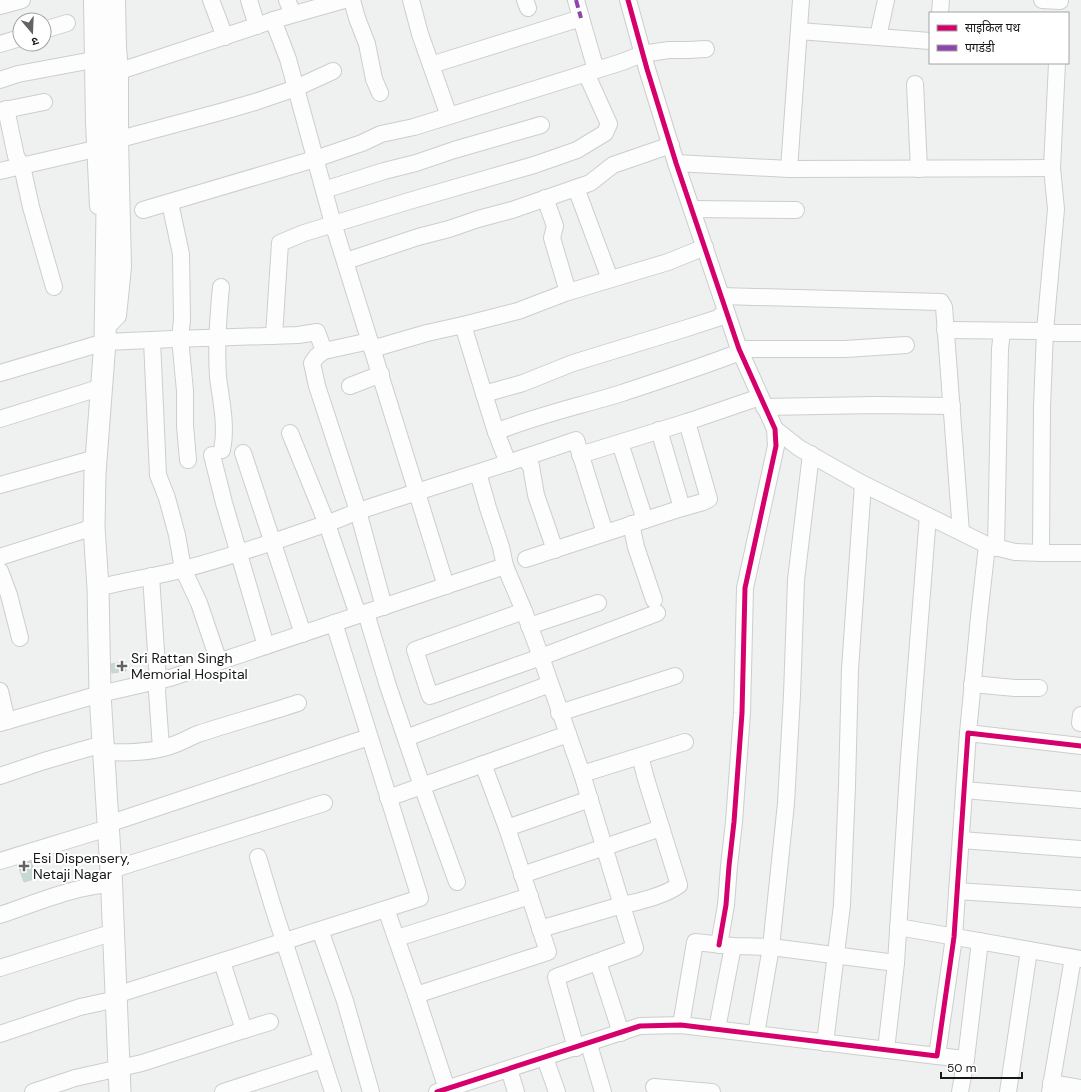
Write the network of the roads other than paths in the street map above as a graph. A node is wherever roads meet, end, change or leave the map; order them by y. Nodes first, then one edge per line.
1 (22, 0) edge
2 (92, 0) edge
3 (106, 0) edge
4 (117, 0) edge
5 (211, 0) edge
6 (249, 0) edge
7 (344, 0) edge
8 (352, 0) edge
9 (411, 0) edge
10 (576, 0) edge
11 (628, 0) edge
12 (801, 0) edge
13 (886, 0) edge
14 (941, 0) edge
15 (1042, 0) edge
16 (1060, 5) edge
17 (0, 6) edge
18 (290, 7) edge
19 (940, 12) edge
20 (581, 18) junction
21 (273, 20) junction
22 (67, 23) dead end
23 (258, 26) junction
24 (52, 28) edge
25 (799, 31) junction
26 (225, 37) junction
27 (878, 37) junction
28 (12, 40) edge
29 (929, 41) edge
30 (0, 44) edge
31 (706, 49) dead end
32 (642, 54) junction
33 (93, 60) junction
34 (1057, 64) edge
35 (431, 65) junction
36 (120, 71) junction
37 (333, 71) dead end
38 (591, 72) junction
39 (0, 80) edge
40 (915, 84) dead end
41 (296, 88) junction
42 (380, 93) dead end
43 (44, 102) dead end
44 (3, 110) edge
45 (449, 116) junction
46 (541, 125) dead end
47 (120, 139) junction
48 (671, 145) junction
49 (95, 149) junction
50 (315, 159) junction
51 (676, 163) junction
52 (22, 166) junction
53 (1052, 168) junction
54 (789, 169) junction
55 (919, 169) junction
56 (0, 171) edge
57 (576, 188) junction
58 (324, 190) junction
59 (546, 198) junction
60 (170, 203) junction
61 (692, 209) junction
62 (143, 210) dead end
63 (796, 210) dead end
64 (334, 224) junction
65 (705, 247) junction
66 (346, 261) junction
67 (610, 279) junction
68 (54, 287) dead end
69 (221, 287) dead end
70 (568, 292) junction
71 (721, 296) junction
72 (726, 312) junction
73 (462, 325) junction
74 (106, 327) junction
75 (946, 330) junction
76 (1002, 330) junction
77 (1045, 331) junction
78 (1081, 333) edge
79 (274, 336) junction
80 (180, 338) junction
81 (217, 338) junction
82 (152, 340) junction
83 (371, 345) junction
84 (906, 345) dead end
85 (324, 351) junction
86 (739, 351) junction
87 (0, 373) edge
88 (381, 374) junction
89 (350, 386) dead end
90 (102, 387) junction
91 (484, 394) junction
92 (762, 402) junction
93 (952, 406) junction
94 (0, 420) edge
95 (687, 422) junction
96 (775, 429) junction
97 (659, 430) junction
98 (496, 432) junction
99 (290, 433) dead end
100 (620, 443) junction
101 (244, 453) dead end
102 (811, 454) junction
103 (580, 455) junction
104 (96, 458) junction
105 (524, 458) junction
106 (188, 460) dead end
107 (508, 463) junction
108 (478, 473) junction
109 (863, 484) junction
110 (0, 485) edge
111 (417, 492) junction
112 (682, 508) junction
113 (358, 512) junction
114 (928, 516) junction
115 (638, 522) junction
116 (327, 524) junction
117 (94, 527) junction
118 (961, 532) junction
119 (604, 533) junction
120 (273, 541) junction
121 (992, 547) junction
122 (555, 550) junction
123 (239, 553) junction
124 (1040, 553) junction
125 (1081, 553) edge
126 (0, 557) edge
127 (526, 559) dead end
128 (505, 566) junction
129 (183, 569) junction
130 (0, 571) edge
131 (151, 576) junction
132 (446, 586) junction
133 (98, 588) junction
134 (598, 603) dead end
135 (384, 607) junction
136 (362, 614) junction
137 (527, 619) junction
138 (334, 623) junction
139 (303, 634) junction
140 (20, 638) dead end
141 (266, 646) junction
142 (541, 657) junction
143 (219, 662) junction
144 (675, 676) dead end
145 (158, 681) junction
146 (550, 684) junction
147 (972, 684) junction
148 (1040, 688) dead end
149 (0, 691) edge
150 (100, 694) junction
151 (298, 703) dead end
152 (560, 713) junction
153 (4, 722) edge
154 (968, 733) junction
155 (568, 734) junction
156 (369, 737) junction
157 (406, 738) junction
158 (686, 742) dead end
159 (1081, 746) edge
160 (104, 748) junction
161 (161, 748) junction
162 (640, 756) junction
163 (483, 764) junction
164 (582, 774) junction
165 (0, 776) edge
166 (422, 786) junction
167 (964, 790) junction
168 (388, 798) junction
169 (590, 799) junction
170 (1081, 800) edge
171 (324, 803) dead end
172 (109, 828) junction
173 (507, 828) junction
174 (661, 828) junction
175 (961, 840) junction
176 (605, 848) junction
177 (1081, 849) edge
178 (258, 857) dead end
179 (0, 861) edge
180 (522, 874) junction
181 (112, 877) junction
182 (457, 882) dead end
183 (957, 891) junction
184 (530, 896) junction
185 (1081, 899) edge
186 (622, 905) junction
187 (386, 909) junction
188 (0, 915) edge
189 (898, 927) junction
190 (540, 929) junction
191 (320, 930) junction
192 (114, 932) junction
193 (954, 937) junction
194 (397, 938) junction
195 (980, 941) junction
196 (285, 942) junction
197 (726, 945) junction
198 (771, 947) junction
199 (1029, 950) junction
200 (548, 952) junction
201 (836, 956) junction
202 (1077, 959) edge
203 (222, 962) junction
204 (598, 962) junction
205 (896, 963) junction
206 (0, 968) edge
207 (556, 977) junction
208 (416, 995) junction
209 (116, 997) junction
210 (270, 1022) dead end
211 (682, 1025) junction
212 (718, 1029) junction
213 (244, 1030) junction
214 (621, 1033) junction
215 (0, 1034) edge
216 (756, 1034) junction
217 (825, 1043) junction
218 (581, 1046) junction
219 (886, 1050) junction
220 (937, 1056) junction
221 (545, 1058) junction
222 (322, 1060) junction
223 (966, 1060) junction
224 (119, 1068) junction
225 (509, 1069) junction
226 (474, 1086) edge
227 (654, 1087) dead end
228 (1050, 1087) edge
229 (1081, 1088) edge
230 (442, 1090) edge
231 (33, 1092) edge
232 (120, 1092) edge
233 (223, 1092) edge
234 (333, 1092) edge
235 (371, 1092) edge
236 (516, 1092) edge
237 (557, 1092) edge
238 (602, 1092) edge
239 (712, 1092) edge
240 (960, 1092) edge
241 (1008, 1092) edge

1 - 17 street
2 - 33 street
3 - 74 main road
4 - 36 street
5 - 26 street
6 - 23 street
7 - 18 street
8 - 42 street
9 - 35 street
10 - 20 street
11 - 32 street
12 - 25 street
13 - 27 street
14 - 19 street
15 - 16 street
18 - 21 street
20 - 35 street
20 - 38 street
21 - 23 street
21 - 41 street
22 - 24 street
23 - 26 street
25 - 27 street
25 - 54 street
26 - 36 street
27 - 29 street
28 - 30 street
31 - 32 street
32 - 38 street
32 - 48 street
33 - 39 street
33 - 49 street
34 - 53 street
35 - 45 street
36 - 47 street
37 - 41 street
38 - 45 street
38 - 64 street
40 - 55 street
41 - 47 street
41 - 50 street
43 - 44 street
44 - 52 street
45 - 50 street
46 - 58 street
47 - 74 street
48 - 51 street
48 - 57 street
49 - 52 street
49 - 74 street
50 - 58 street
50 - 60 street
51 - 54 street
51 - 61 street
52 - 56 street
52 - 68 street
53 - 55 street
53 - 77 street
54 - 55 street
57 - 59 street
57 - 67 street
58 - 64 street
59 - 66 street
59 - 70 street
60 - 62 street
60 - 80 street
61 - 63 street
61 - 65 street
64 - 66 street
64 - 79 street
65 - 67 street
65 - 71 street
66 - 83 street
67 - 70 street
69 - 81 street
70 - 73 street
71 - 72 street
71 - 75 street
72 - 86 street
72 - 91 street
73 - 83 street
73 - 91 street
74 - 82 street
74 - 87 street
74 - 90 main road
75 - 76 street
75 - 93 street
76 - 77 street
76 - 121 street
77 - 78 street
77 - 124 street
79 - 81 street
79 - 85 street
80 - 81 street
80 - 82 street
80 - 106 street
81 - 123 street
82 - 129 street
83 - 85 street
83 - 88 street
84 - 86 street
85 - 113 street
86 - 92 street
86 - 98 street
88 - 89 street
88 - 111 street
90 - 94 street
90 - 104 main road
91 - 98 street
92 - 93 street
92 - 95 street
92 - 96 street
93 - 118 street
95 - 97 street
95 - 112 street
96 - 102 street
96 - 197 street
97 - 100 street
97 - 112 street
98 - 107 street
99 - 116 street
100 - 103 street
100 - 115 street
101 - 120 street
102 - 109 street
102 - 198 street
103 - 105 street
103 - 119 street
104 - 110 street
104 - 117 main road
105 - 107 street
105 - 122 street
107 - 108 street
108 - 111 street
108 - 128 street
109 - 114 street
109 - 201 street
111 - 113 street
111 - 132 street
112 - 115 street
113 - 116 street
113 - 135 street
114 - 118 street
114 - 189 street
115 - 119 street
115 - 142 street
116 - 120 street
116 - 136 street
117 - 126 street
117 - 133 main road
118 - 121 street
119 - 122 street
120 - 123 street
120 - 139 street
121 - 124 street
121 - 147 street
122 - 127 street
123 - 129 street
123 - 141 street
124 - 125 street
128 - 132 street
128 - 137 street
129 - 131 street
129 - 143 street
130 - 140 street
131 - 133 street
131 - 145 street
132 - 135 street
133 - 150 main road
134 - 137 street
135 - 136 street
136 - 138 street
136 - 157 street
137 - 142 street
137 - 142 street
138 - 139 street
138 - 156 street
139 - 141 street
141 - 143 street
142 - 146 street
143 - 145 street
144 - 152 street
145 - 150 street
145 - 161 street
146 - 152 street
146 - 157 street
147 - 148 street
147 - 154 street
149 - 153 street
150 - 153 street
150 - 160 main road
151 - 161 street
152 - 155 street
154 - 159 street
154 - 167 street
155 - 163 street
155 - 164 street
156 - 168 street
156 - 172 street
157 - 166 street
158 - 162 street
160 - 161 street
160 - 165 street
160 - 172 main road
162 - 164 street
162 - 174 street
163 - 166 street
163 - 173 street
164 - 169 street
166 - 168 street
166 - 182 street
167 - 170 street
167 - 175 street
168 - 187 street
169 - 173 street
169 - 176 street
171 - 181 street
172 - 179 street
172 - 181 main road
173 - 180 street
174 - 176 street
174 - 186 street
175 - 177 street
175 - 183 street
176 - 180 street
176 - 186 street
178 - 196 street
180 - 184 street
181 - 188 street
181 - 192 main road
183 - 185 street
183 - 193 street
184 - 190 street
184 - 194 street
186 - 190 street
186 - 204 street
187 - 191 street
187 - 194 street
189 - 193 street
189 - 205 street
190 - 200 street
191 - 196 street
191 - 235 street
192 - 206 street
192 - 209 main road
193 - 195 street
193 - 220 street
194 - 208 street
195 - 199 street
195 - 223 street
196 - 203 street
196 - 222 street
197 - 198 street
197 - 211 street
197 - 212 street
198 - 201 street
198 - 216 street
199 - 202 street
199 - 241 street
200 - 207 street
200 - 208 street
201 - 205 street
201 - 217 street
202 - 228 street
203 - 209 street
203 - 213 street
204 - 207 street
204 - 214 street
205 - 219 street
207 - 218 street
208 - 230 street
209 - 215 street
209 - 224 main road
210 - 213 street
211 - 212 street
211 - 214 street
212 - 216 street
213 - 224 street
214 - 218 street
216 - 217 street
217 - 219 street
218 - 221 street
218 - 238 street
219 - 220 street
220 - 223 street
221 - 225 street
221 - 237 street
222 - 233 street
222 - 234 street
223 - 240 street
224 - 231 street
224 - 232 main road
225 - 226 street
225 - 236 street
226 - 230 street
227 - 239 street
228 - 229 street

